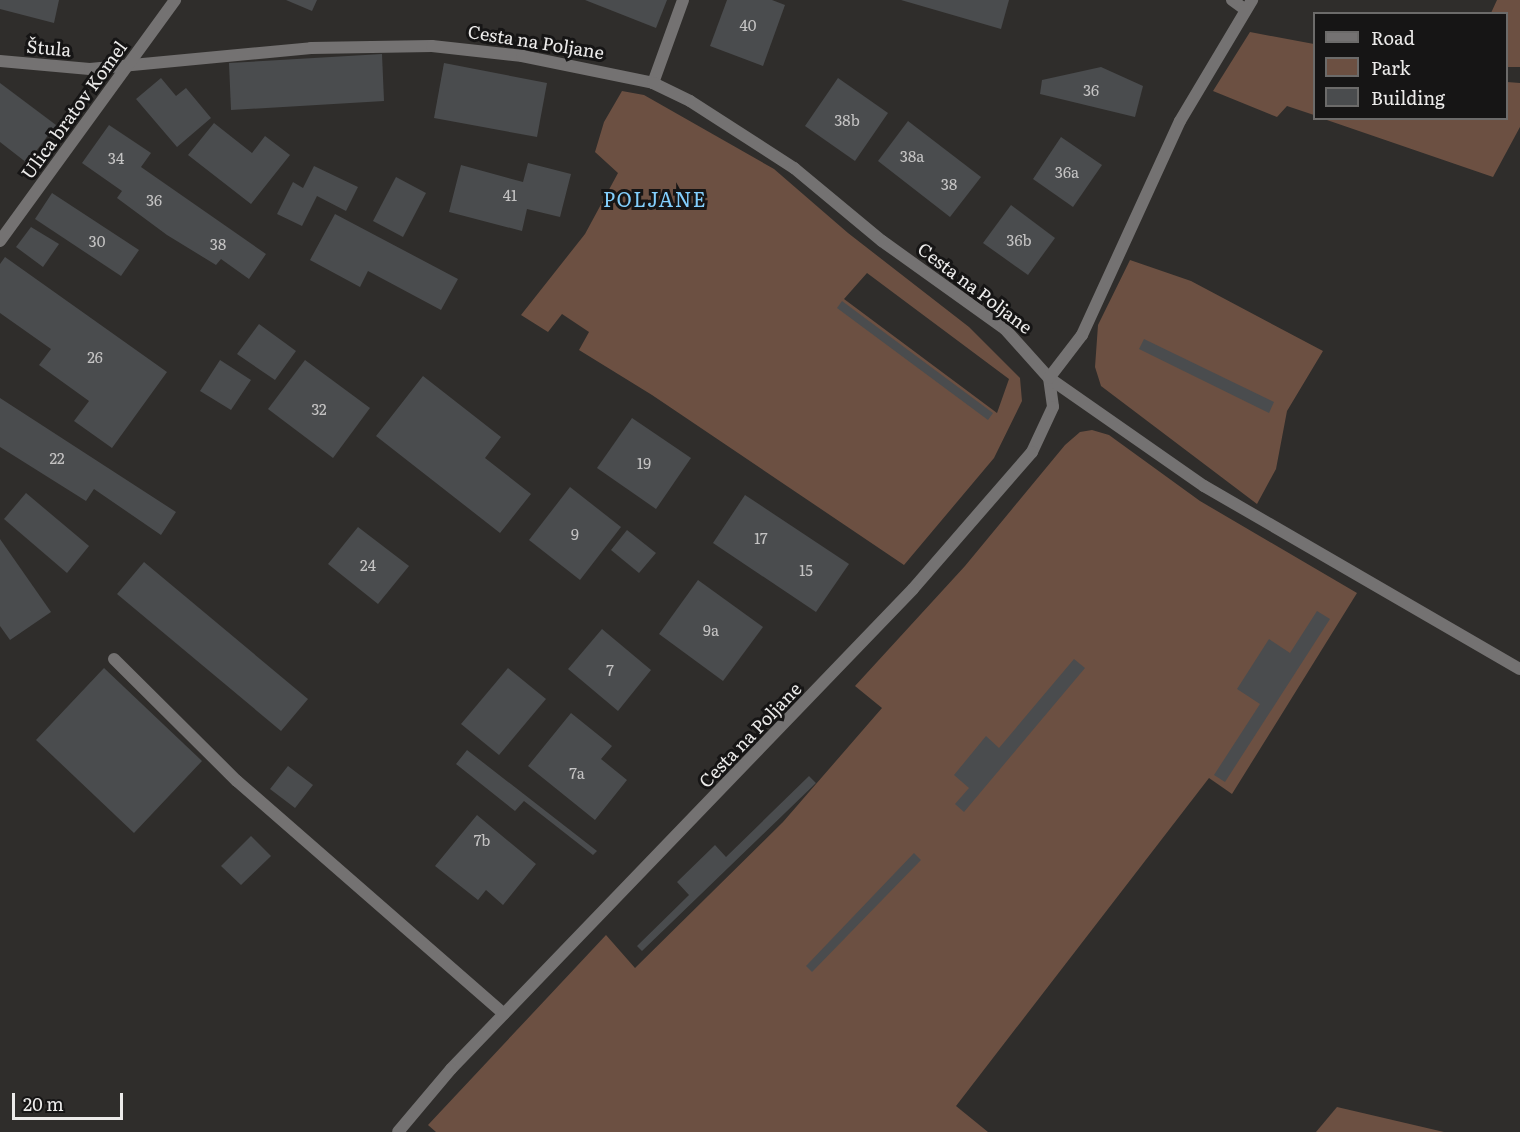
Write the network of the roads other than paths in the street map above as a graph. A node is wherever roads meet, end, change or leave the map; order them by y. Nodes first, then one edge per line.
1 (175, 0) edge
2 (683, 0) edge
3 (1232, 0) edge
4 (1249, 5) edge
5 (0, 62) edge
6 (130, 65) junction
7 (653, 83) junction
8 (0, 241) edge
9 (1049, 378) junction
10 (114, 659) dead end
11 (1520, 669) edge
12 (504, 1014) junction
13 (398, 1132) edge

1 - 6 street, Ulica bratov Komel
2 - 7 street
3 - 4 street
4 - 9 street
5 - 6 street, Štula
6 - 7 street, Cesta na Poljane
6 - 8 street, Ulica bratov Komel
7 - 9 street, Cesta na Poljane
9 - 11 street
9 - 12 street, Cesta na Poljane
10 - 12 street
12 - 13 street, Cesta na Poljane

